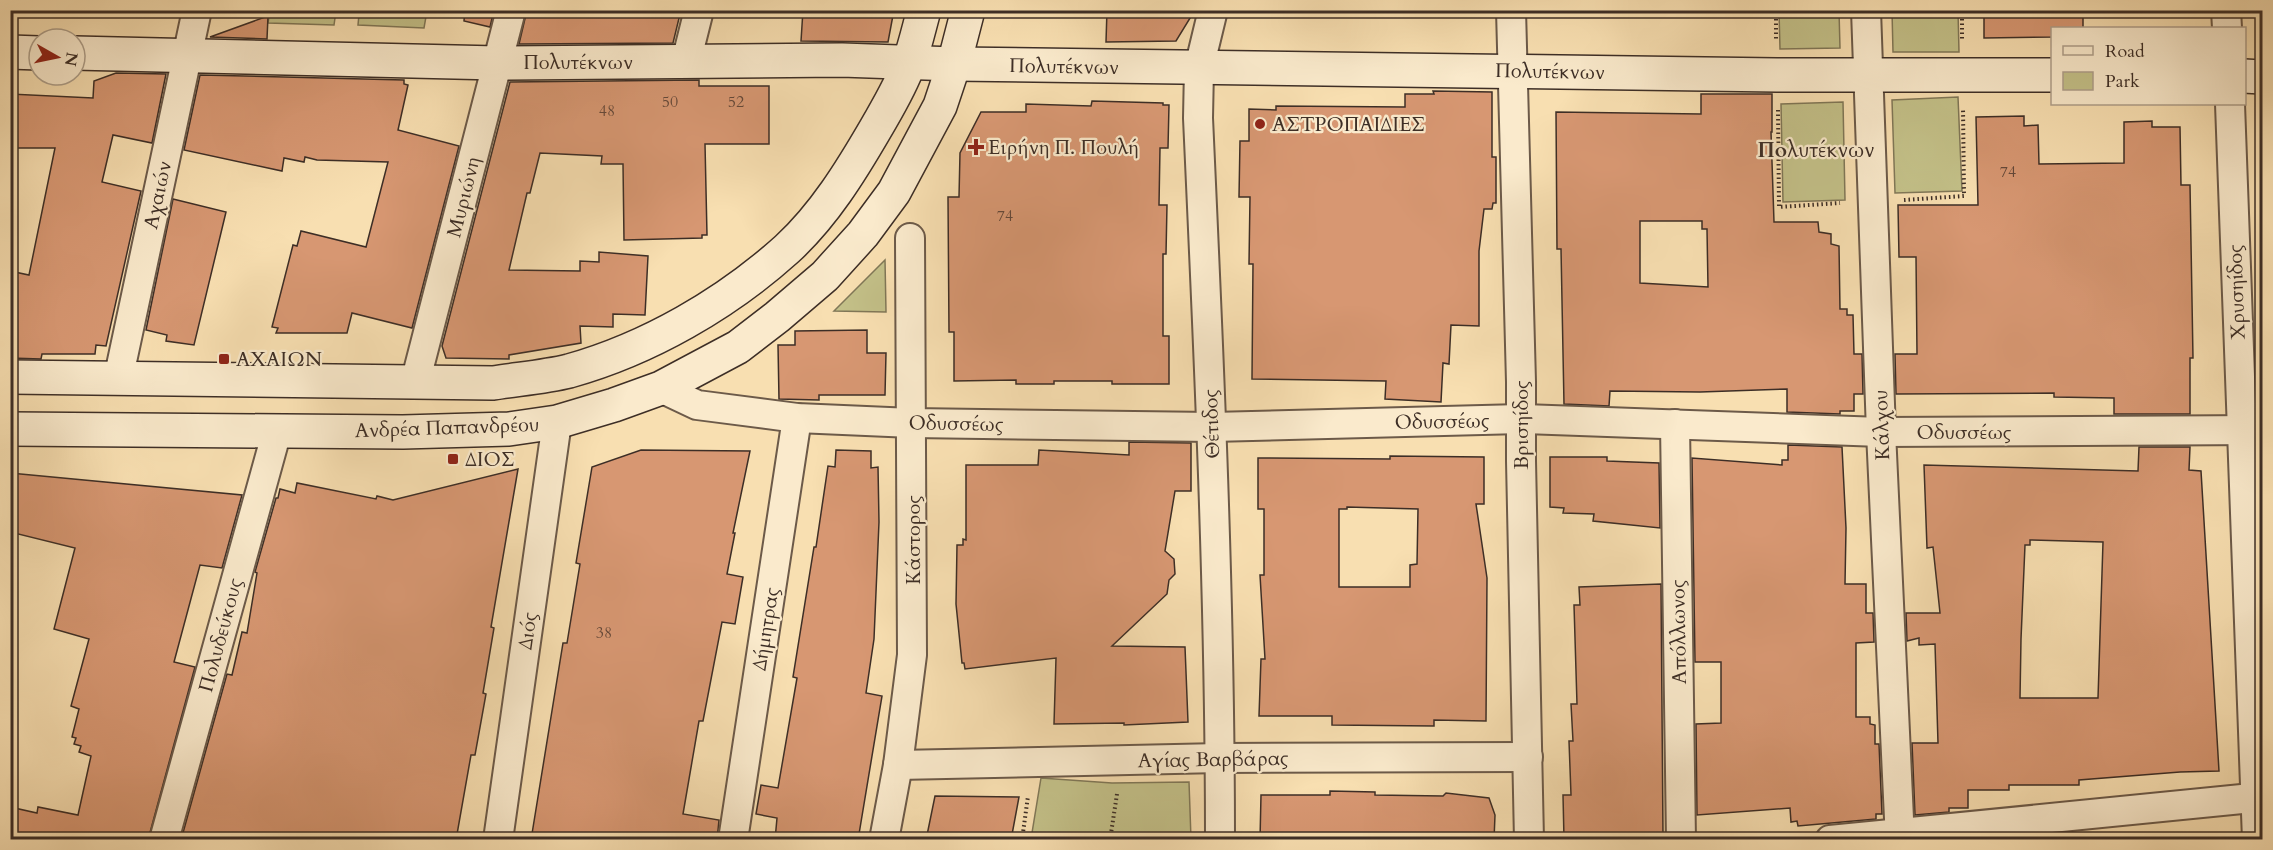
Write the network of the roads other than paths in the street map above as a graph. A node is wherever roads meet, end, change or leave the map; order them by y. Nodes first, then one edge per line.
1 (196, 10) edge
2 (511, 10) edge
3 (699, 10) edge
4 (924, 10) edge
5 (968, 10) edge
6 (1213, 10) edge
7 (1511, 10) edge
8 (1866, 10) edge
9 (2226, 10) edge
10 (2227, 27) edge
11 (10, 52) edge
12 (27, 53) edge
13 (87, 53) edge
14 (187, 54) junction
15 (686, 62) junction
16 (497, 63) junction
17 (909, 63) junction
18 (954, 64) junction
19 (1199, 68) junction
20 (1513, 70) junction
21 (1869, 75) junction
22 (2051, 75) edge
23 (2246, 76) edge
24 (2262, 76) edge
25 (2230, 105) edge
26 (910, 238) dead end
27 (10, 377) edge
28 (118, 380) junction
29 (415, 383) junction
30 (661, 388) junction
31 (797, 418) junction
32 (1521, 419) junction
33 (556, 422) junction
34 (912, 423) junction
35 (1675, 424) junction
36 (1212, 427) junction
37 (10, 429) edge
38 (2252, 430) edge
39 (277, 431) junction
40 (1881, 432) junction
41 (1528, 757) junction
42 (1220, 758) junction
43 (898, 765) junction
44 (2259, 797) edge
45 (1900, 836) edge
46 (164, 840) edge
47 (498, 840) edge
48 (733, 840) edge
49 (884, 840) edge
50 (1220, 840) edge
51 (1529, 840) edge
52 (1681, 840) edge
53 (1830, 840) edge
54 (2257, 840) edge

1 - 14 street, Αχαιών
2 - 16 street, Μυριώνη
3 - 15 street
4 - 17 main road
5 - 18 main road, Ανδρέα Παπανδρέου
6 - 19 street, Θέτιδος
7 - 20 street, Βρισηίδος
8 - 21 street, Κάλχου
9 - 10 street
11 - 12 main road
13 - 14 main road, Πολυτέκνων
14 - 16 main road, Πολυτέκνων
14 - 28 street, Αχαιών
15 - 16 main road, Πολυτέκνων
15 - 17 main road, Πολυτέκνων
16 - 29 street, Μυριώνη
17 - 18 main road, Πολυτέκνων
17 - 29 main road
18 - 19 main road, Πολυτέκνων
18 - 30 main road, Ανδρέα Παπανδρέου
19 - 20 main road, Πολυτέκνων
19 - 36 street, Θέτιδος
20 - 21 main road, Πολυτέκνων
20 - 32 street, Βρισηίδος
21 - 22 main road, Πολυτέκνων
21 - 40 street, Κάλχου
23 - 24 main road
25 - 38 street, Χρυσηίδος
26 - 34 street, Κάστορος
27 - 28 main road
28 - 29 main road
30 - 31 street, Οδυσσέως
30 - 33 main road, Ανδρέα Παπανδρέου
31 - 34 street, Οδυσσέως
31 - 48 street, Δήμητρας
32 - 35 street, Οδυσσέως
32 - 36 street, Οδυσσέως
32 - 41 street, Βρισηίδος
33 - 39 main road, Ανδρέα Παπανδρέου
33 - 47 street, Διός
34 - 36 street, Οδυσσέως
34 - 43 street, Κάστορος
35 - 40 street, Οδυσσέως
35 - 52 street, Απόλλωνος
36 - 42 street, Θέτιδος
37 - 39 main road, Ανδρέα Παπανδρέου
38 - 40 street, Οδυσσέως
38 - 44 street, Χρυσηίδος
39 - 46 street, Πολυδεύκους
40 - 45 street, Κάλχου
41 - 42 street, Αγίας Βαρβάρας
41 - 51 street, Βρισηίδος
42 - 43 street, Αγίας Βαρβάρας
42 - 50 street, Θέτιδος
43 - 49 street, Κάστορος
44 - 45 street
44 - 54 street, Χρυσηίδος
45 - 53 street

